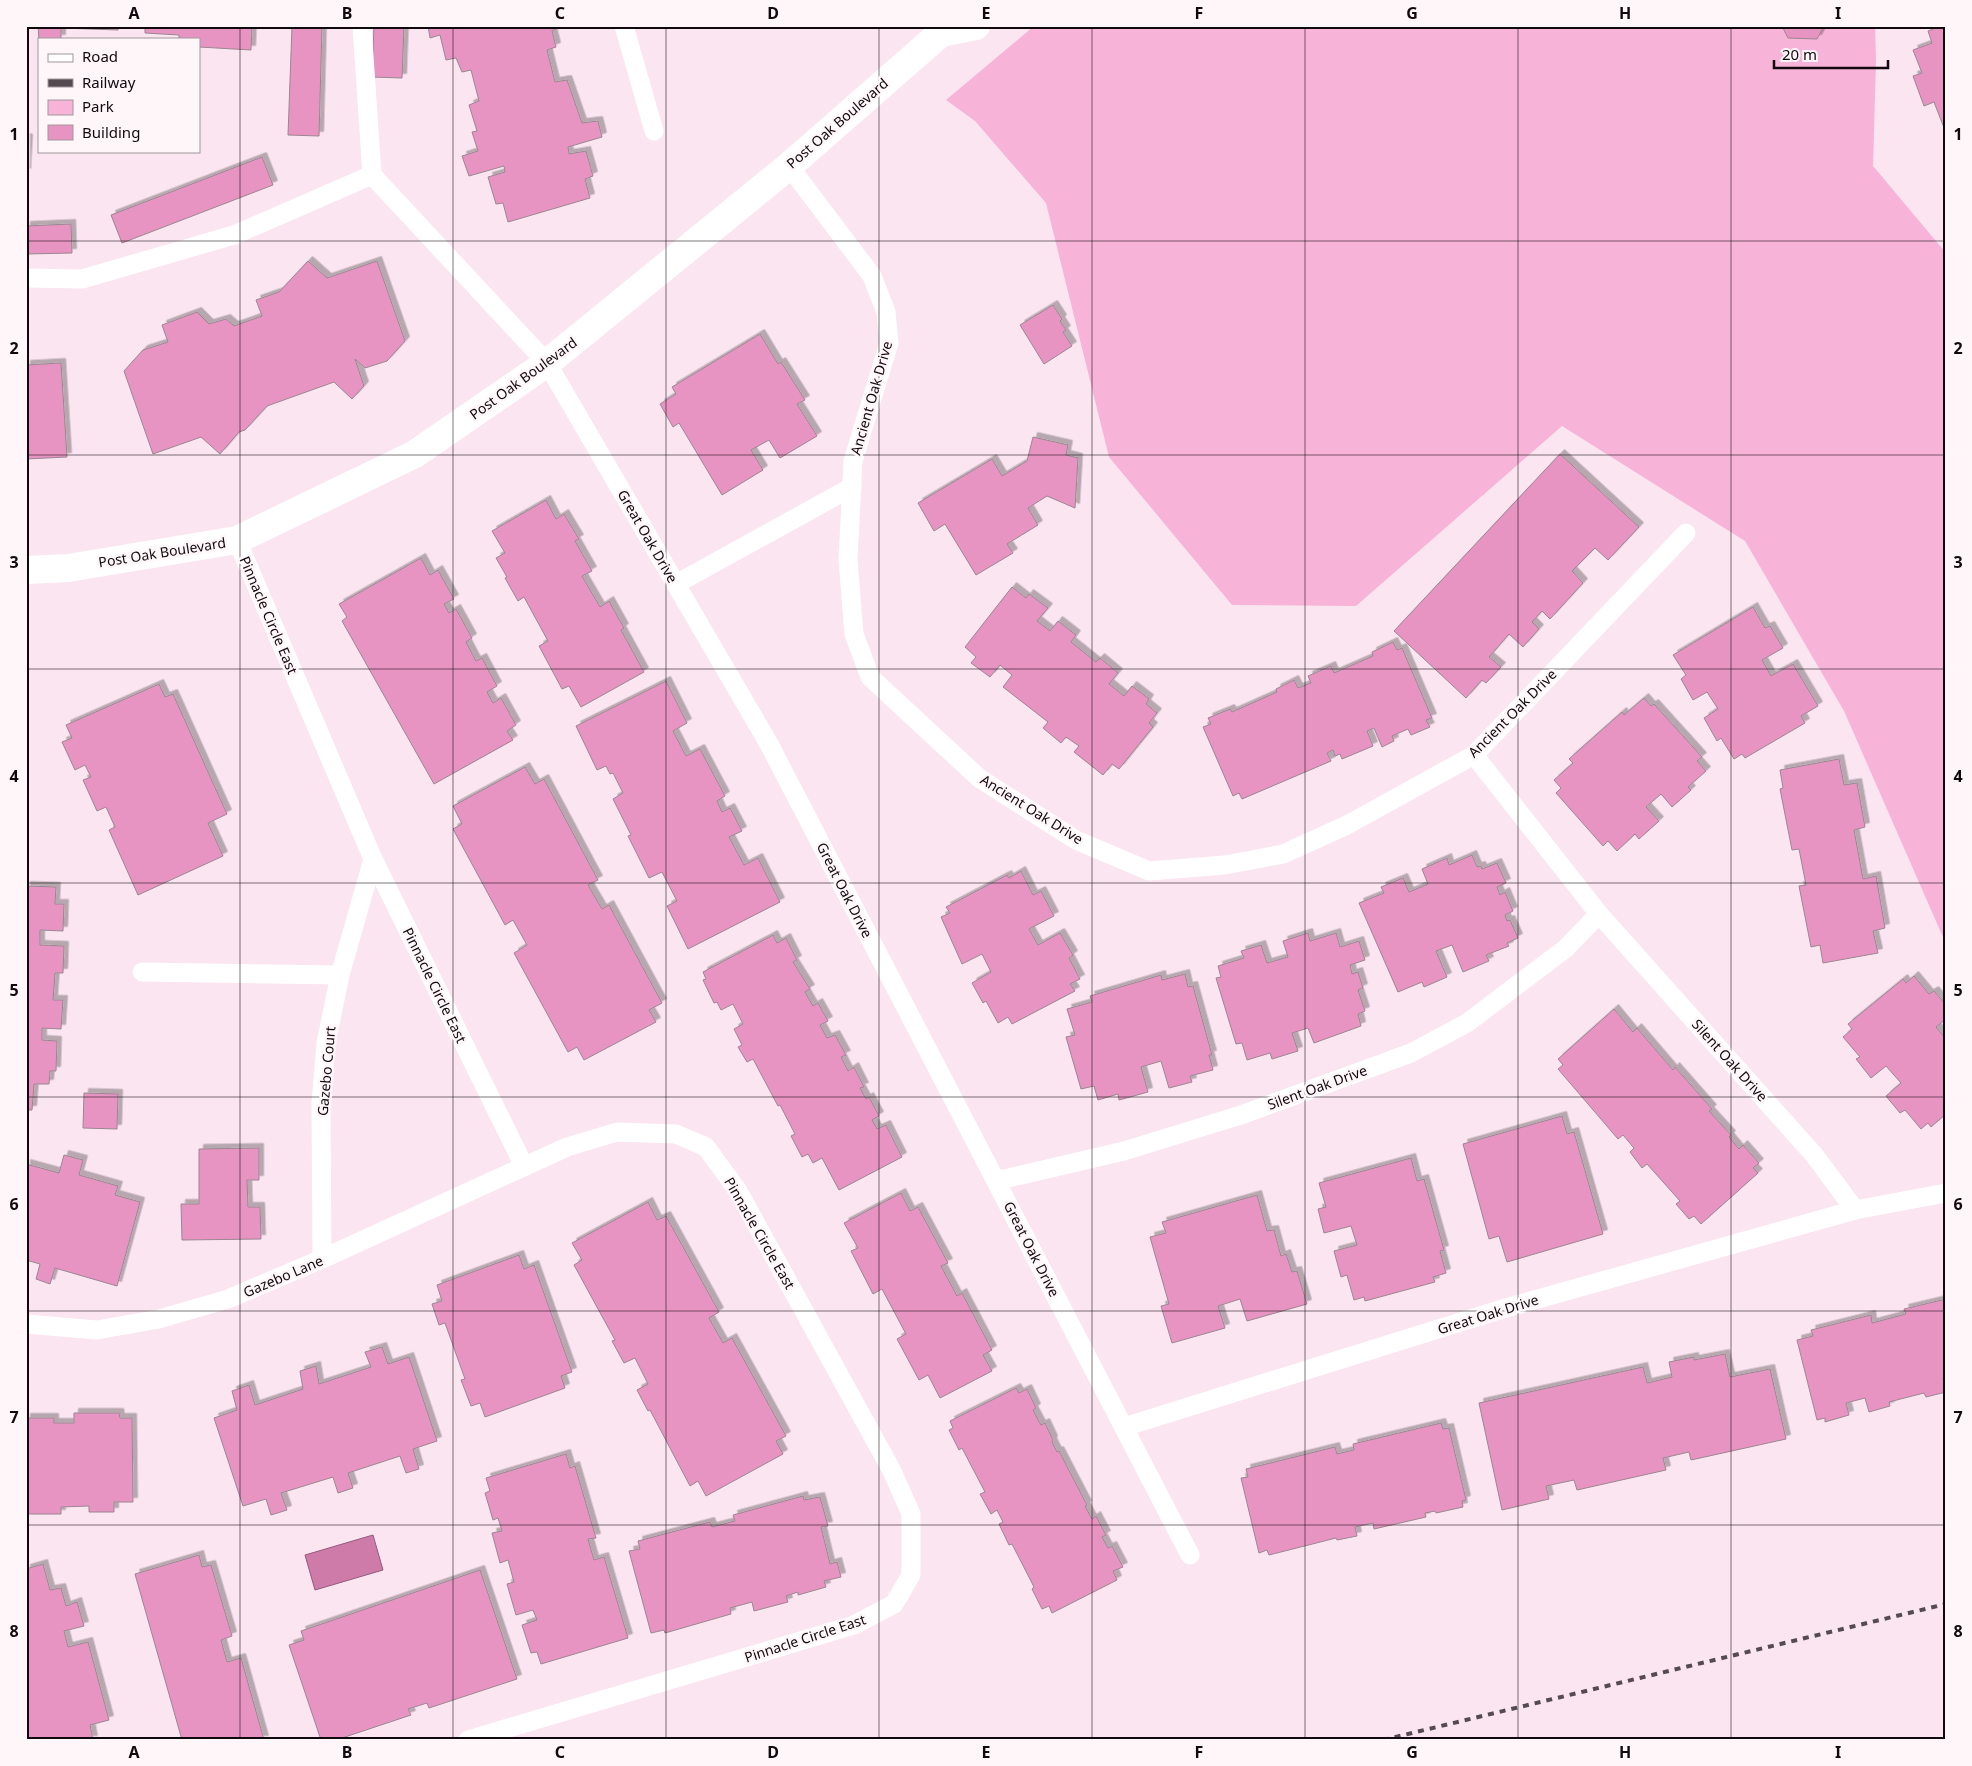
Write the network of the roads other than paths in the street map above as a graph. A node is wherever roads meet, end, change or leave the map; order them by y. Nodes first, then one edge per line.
1 (362, 26) edge
2 (624, 26) edge
3 (976, 26) edge
4 (942, 30) edge
5 (654, 131) dead end
6 (789, 166) junction
7 (372, 175) junction
8 (26, 278) edge
9 (547, 363) junction
10 (852, 487) junction
11 (1686, 533) dead end
12 (237, 540) junction
13 (26, 570) edge
14 (676, 584) junction
15 (1474, 755) junction
16 (373, 860) junction
17 (1599, 914) junction
18 (142, 972) dead end
19 (340, 975) junction
20 (524, 1166) junction
21 (996, 1181) junction
22 (1946, 1193) edge
23 (1855, 1210) junction
24 (322, 1259) junction
25 (26, 1324) edge
26 (1124, 1427) junction
27 (1190, 1554) dead end
28 (468, 1740) edge

1 - 7 lane
2 - 5 lane
3 - 4 street, Post Oak Boulevard
4 - 6 street, Post Oak Boulevard
6 - 9 street, Post Oak Boulevard
6 - 10 lane, Ancient Oak Drive
7 - 8 lane
7 - 9 lane, Great Oak Drive
9 - 12 street, Post Oak Boulevard
9 - 14 lane, Great Oak Drive
10 - 14 lane
10 - 15 lane, Ancient Oak Drive
11 - 15 lane, Ancient Oak Drive
12 - 13 street, Post Oak Boulevard
12 - 16 lane, Pinnacle Circle East
14 - 21 lane, Great Oak Drive
15 - 17 lane, Silent Oak Drive
16 - 19 lane, Gazebo Court
16 - 20 lane, Pinnacle Circle East
17 - 21 lane, Silent Oak Drive
17 - 23 lane, Silent Oak Drive
18 - 19 lane
19 - 24 lane, Gazebo Court
20 - 24 lane, Gazebo Lane
20 - 28 lane, Pinnacle Circle East
21 - 26 lane, Great Oak Drive
22 - 23 lane, Great Oak Drive
23 - 26 lane, Great Oak Drive
24 - 25 lane, Gazebo Lane
26 - 27 lane, Great Oak Drive

